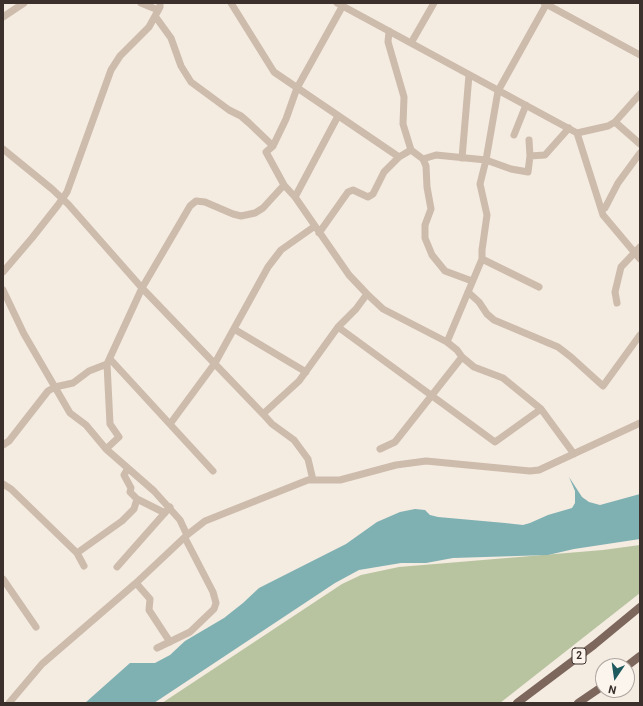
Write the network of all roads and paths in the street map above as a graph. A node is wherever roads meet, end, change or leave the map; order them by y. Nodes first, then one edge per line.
1 (24, 3) edge
2 (141, 3) edge
3 (231, 3) edge
4 (434, 3) edge
5 (546, 3) edge
6 (340, 5) edge
7 (157, 10) edge
8 (3, 17) edge
9 (389, 31) junction
10 (411, 43) junction
11 (640, 55) edge
12 (469, 75) junction
13 (297, 88) junction
14 (498, 91) junction
15 (640, 94) edge
16 (526, 105) junction
17 (338, 116) junction
18 (615, 122) junction
19 (569, 128) junction
20 (577, 133) junction
21 (514, 135) dead end
22 (529, 140) dead end
23 (640, 144) edge
24 (273, 146) junction
25 (3, 149) edge
26 (411, 150) junction
27 (640, 153) edge
28 (530, 156) junction
29 (399, 157) junction
30 (462, 158) junction
31 (423, 159) junction
32 (486, 160) junction
33 (284, 184) junction
34 (295, 197) junction
35 (62, 199) junction
36 (602, 209) junction
37 (317, 230) junction
38 (640, 247) edge
39 (634, 253) junction
40 (482, 259) junction
41 (640, 259) edge
42 (3, 272) edge
43 (472, 281) junction
44 (539, 287) dead end
45 (142, 288) junction
46 (3, 290) edge
47 (468, 292) junction
48 (368, 294) junction
49 (617, 303) dead end
50 (338, 327) junction
51 (234, 329) junction
52 (640, 335) edge
53 (447, 342) junction
54 (462, 356) junction
55 (109, 362) junction
56 (215, 363) junction
57 (306, 372) junction
58 (55, 387) junction
59 (432, 395) junction
60 (541, 409) junction
61 (263, 414) junction
62 (640, 423) edge
63 (170, 424) junction
64 (3, 445) edge
65 (106, 449) junction
66 (380, 449) dead end
67 (574, 454) junction
68 (128, 468) junction
69 (213, 472) dead end
70 (313, 480) junction
71 (3, 484) edge
72 (137, 499) junction
73 (167, 510) junction
74 (186, 537) junction
75 (77, 553) junction
76 (84, 566) dead end
77 (117, 567) dead end
78 (3, 579) edge
79 (136, 583) junction
80 (640, 607) edge
81 (36, 627) dead end
82 (170, 642) junction
83 (157, 648) dead end
84 (595, 691) edge
85 (9, 703) edge
86 (517, 703) edge
87 (578, 703) edge

1 - 8 street
2 - 7 street
3 - 13 street
4 - 10 street
5 - 11 street
5 - 14 street
6 - 9 street
6 - 13 street
7 - 24 street
7 - 35 street
9 - 10 street
9 - 26 street
10 - 12 street
12 - 14 street
12 - 30 street
13 - 17 street
13 - 24 street
14 - 16 street
14 - 32 street
15 - 18 street
16 - 19 street
16 - 21 street
17 - 29 street
17 - 34 street
18 - 20 street
18 - 23 street
19 - 20 street
19 - 28 street
20 - 36 street
22 - 28 street
24 - 33 street
25 - 35 street
26 - 29 street
26 - 31 street
27 - 36 street
28 - 32 street
29 - 37 street
30 - 31 street
30 - 32 street
31 - 43 street
32 - 40 street
33 - 34 street
33 - 45 street
34 - 37 street
35 - 42 street
35 - 45 street
36 - 39 street
37 - 48 street
37 - 51 street
38 - 39 street
39 - 41 street
39 - 49 street
40 - 43 street
40 - 44 street
43 - 47 street
45 - 55 street
45 - 56 street
46 - 58 street
47 - 52 street
47 - 53 street
48 - 50 street
48 - 53 street
50 - 57 street
50 - 59 street
51 - 56 street
51 - 57 street
53 - 54 street
54 - 59 street
54 - 60 street
55 - 58 street
55 - 63 street
55 - 65 street
56 - 61 street
56 - 63 street
57 - 61 street
58 - 64 street
58 - 65 street
59 - 60 street
59 - 66 street
60 - 67 street
61 - 70 street
62 - 67 street
63 - 69 street
65 - 68 street
67 - 70 street
68 - 72 street
68 - 73 street
70 - 74 street
71 - 75 street
72 - 73 street
72 - 75 street
73 - 74 street
73 - 77 street
74 - 79 street
74 - 82 street
75 - 76 street
78 - 81 street
79 - 82 street
79 - 85 street
80 - 86 main road, 2
82 - 83 street
84 - 87 main road

